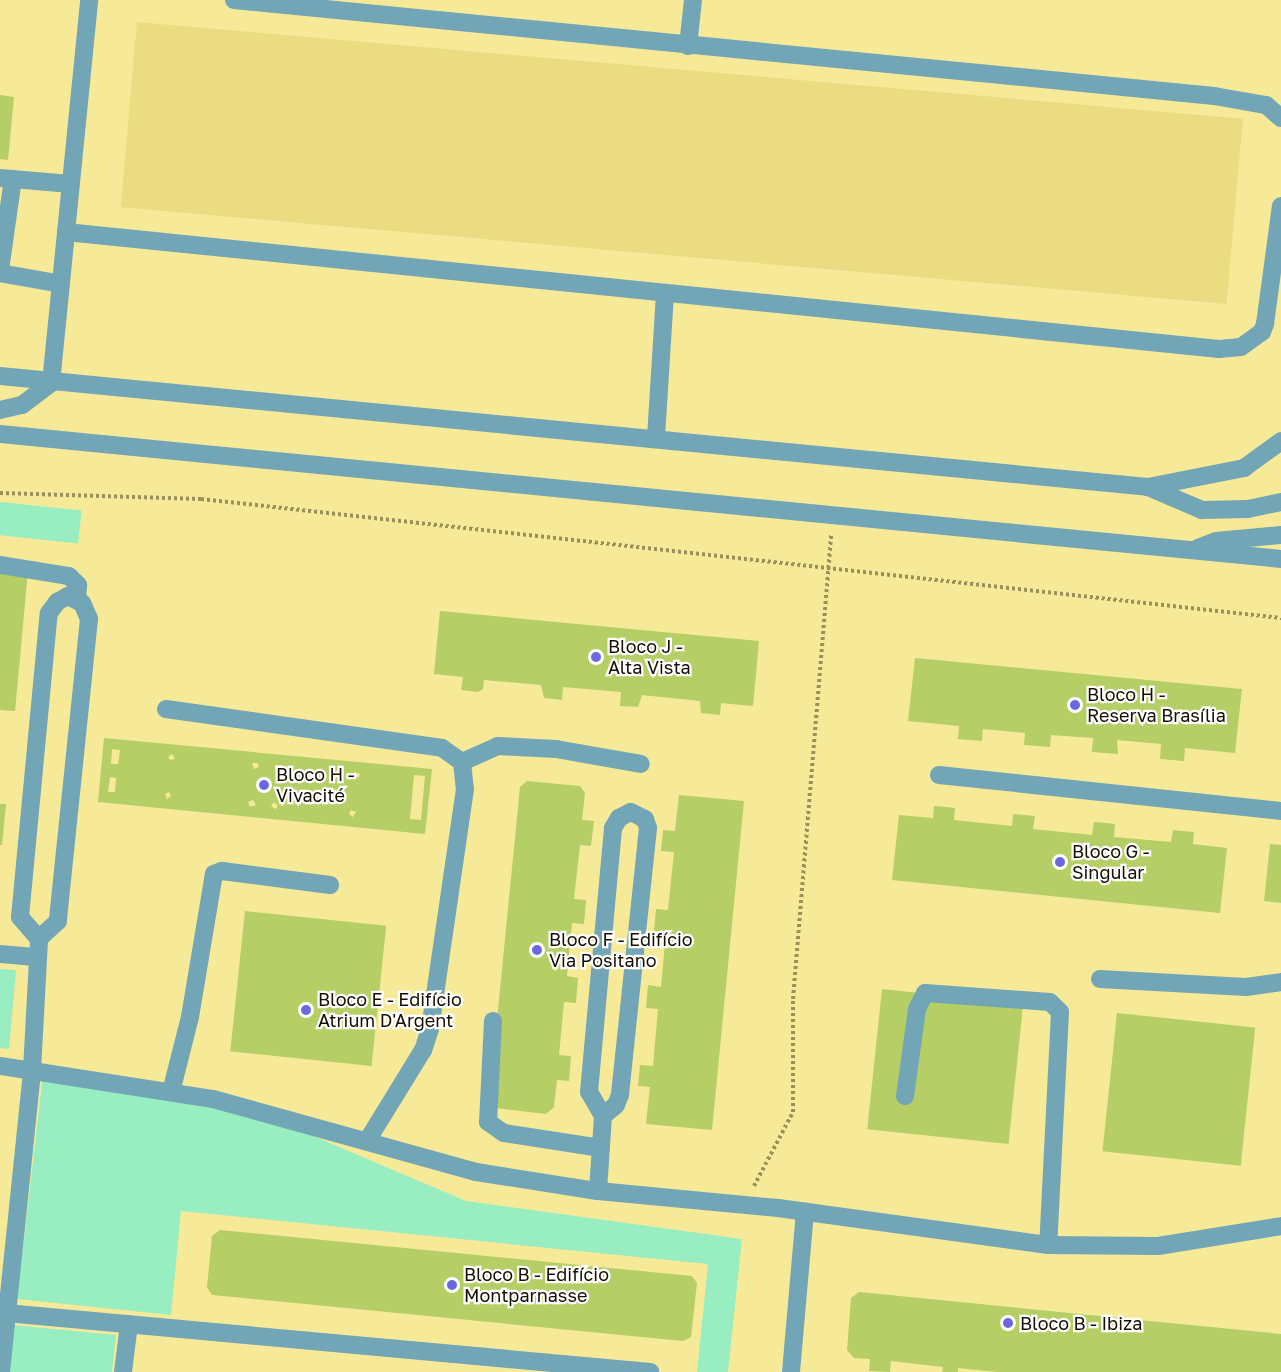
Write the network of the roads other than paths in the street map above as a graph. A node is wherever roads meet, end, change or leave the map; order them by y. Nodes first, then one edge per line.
1 (89, 0) edge
2 (234, 0) edge
3 (693, 0) edge
4 (688, 46) junction
5 (1281, 118) edge
6 (6, 178) edge
7 (70, 184) junction
8 (1281, 206) edge
9 (66, 232) junction
10 (0, 271) edge
11 (61, 284) junction
12 (665, 293) junction
13 (0, 376) edge
14 (51, 383) junction
15 (0, 410) edge
16 (0, 434) edge
17 (656, 437) junction
18 (1281, 441) edge
19 (1148, 487) junction
20 (1281, 502) edge
21 (1281, 535) edge
22 (1191, 551) junction
23 (1281, 559) edge
24 (0, 565) edge
25 (77, 598) junction
26 (166, 709) dead end
27 (462, 762) junction
28 (641, 764) dead end
29 (939, 775) dead end
30 (1281, 811) edge
31 (330, 885) dead end
32 (38, 948) junction
33 (0, 954) edge
34 (1100, 979) dead end
35 (1281, 982) edge
36 (493, 1021) dead end
37 (0, 1066) edge
38 (32, 1070) junction
39 (171, 1092) junction
40 (905, 1096) dead end
41 (603, 1116) junction
42 (368, 1142) junction
43 (601, 1148) junction
44 (598, 1191) junction
45 (805, 1212) junction
46 (1281, 1226) edge
47 (1048, 1245) junction
48 (6, 1313) junction
49 (129, 1324) junction
50 (1, 1372) edge
51 (123, 1372) edge
52 (650, 1372) edge
53 (791, 1372) edge

1 - 7 street
2 - 4 street
3 - 4 street
4 - 5 street
6 - 7 street
6 - 10 street
7 - 9 street
8 - 12 street
9 - 11 street
9 - 12 street
10 - 11 street
11 - 14 street
12 - 17 street
13 - 14 street
14 - 15 street
14 - 17 street
16 - 22 street
17 - 19 street
18 - 19 street
19 - 20 street
21 - 22 street
22 - 23 street
24 - 25 street
25 - 32 street
25 - 32 street
26 - 27 street
27 - 28 street
27 - 42 street
29 - 30 street
31 - 39 street
32 - 33 street
32 - 38 street
34 - 35 street
36 - 43 street
37 - 38 street
38 - 39 street
38 - 48 street
39 - 42 street
40 - 47 street
41 - 41 street
41 - 43 street
42 - 44 street
43 - 44 street
44 - 45 street
45 - 47 street
45 - 53 street
46 - 47 street
48 - 49 street
48 - 50 street
49 - 51 street
49 - 52 street

